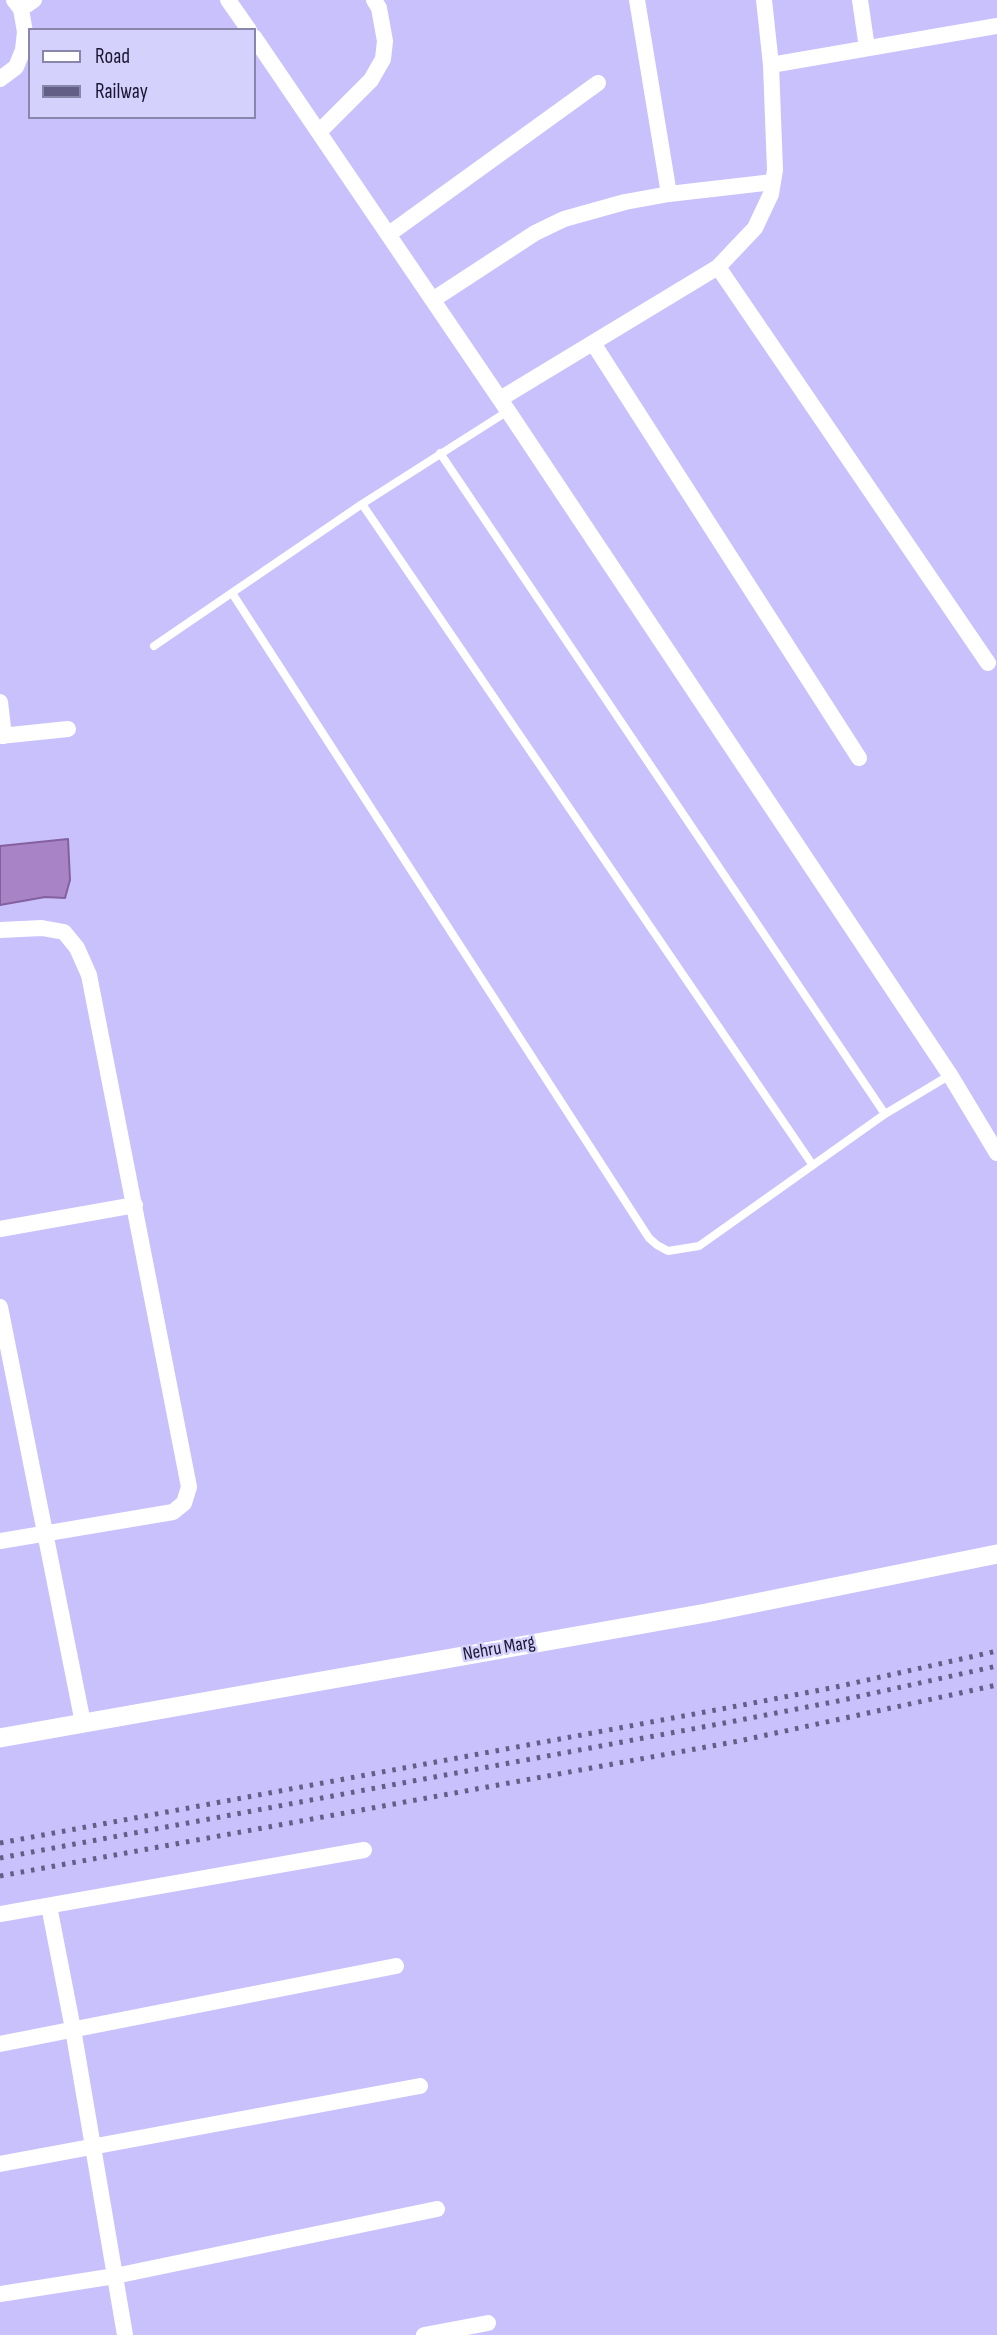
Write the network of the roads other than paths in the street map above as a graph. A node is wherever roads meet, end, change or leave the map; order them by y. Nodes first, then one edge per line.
1 (228, 0) edge
2 (374, 0) edge
3 (637, 0) edge
4 (764, 0) edge
5 (860, 0) edge
6 (23, 3) edge
7 (997, 26) edge
8 (247, 28) edge
9 (256, 40) edge
10 (867, 48) junction
11 (771, 65) junction
12 (0, 79) edge
13 (598, 83) dead end
14 (319, 132) junction
15 (773, 182) junction
16 (669, 194) junction
17 (389, 234) junction
18 (718, 267) junction
19 (434, 299) junction
20 (593, 343) junction
21 (504, 405) junction
22 (440, 453) junction
23 (362, 504) junction
24 (232, 593) junction
25 (154, 646) dead end
26 (988, 663) dead end
27 (0, 702) edge
28 (68, 729) dead end
29 (2, 736) edge
30 (859, 758) dead end
31 (0, 930) edge
32 (950, 1075) junction
33 (885, 1114) junction
34 (997, 1153) edge
35 (813, 1164) junction
36 (135, 1205) junction
37 (0, 1229) edge
38 (0, 1307) edge
39 (45, 1532) junction
40 (0, 1541) edge
41 (997, 1554) edge
42 (83, 1723) junction
43 (0, 1738) edge
44 (364, 1850) dead end
45 (49, 1906) junction
46 (0, 1914) edge
47 (396, 1965) dead end
48 (73, 2029) junction
49 (0, 2044) edge
50 (420, 2086) dead end
51 (93, 2146) junction
52 (0, 2164) edge
53 (436, 2209) dead end
54 (115, 2276) junction
55 (0, 2294) edge
56 (488, 2323) dead end
57 (125, 2335) edge
58 (424, 2335) edge

1 - 8 street
2 - 14 street
3 - 16 street
4 - 11 street
5 - 10 street
6 - 12 street
7 - 10 street
9 - 14 street
10 - 11 street
11 - 15 street
13 - 17 street
14 - 17 street
15 - 16 street
15 - 18 street
16 - 19 street
17 - 19 street
18 - 20 street
18 - 26 street
19 - 21 street
20 - 21 street
20 - 30 street
21 - 22 lane
21 - 32 street
22 - 23 lane
22 - 33 lane
23 - 24 lane
23 - 35 lane
24 - 25 lane
24 - 35 lane
27 - 29 street
28 - 29 street
31 - 36 street
32 - 33 lane
32 - 34 street
33 - 35 lane
36 - 37 street
36 - 39 street
38 - 39 street
39 - 40 street
39 - 42 street
41 - 42 street, Nehru Marg
42 - 43 street, Nehru Marg
44 - 45 street
45 - 46 street
45 - 48 street
47 - 48 street
48 - 49 street
48 - 51 street
50 - 51 street
51 - 52 street
51 - 54 street
53 - 54 street
54 - 55 street
54 - 57 street
56 - 58 street

